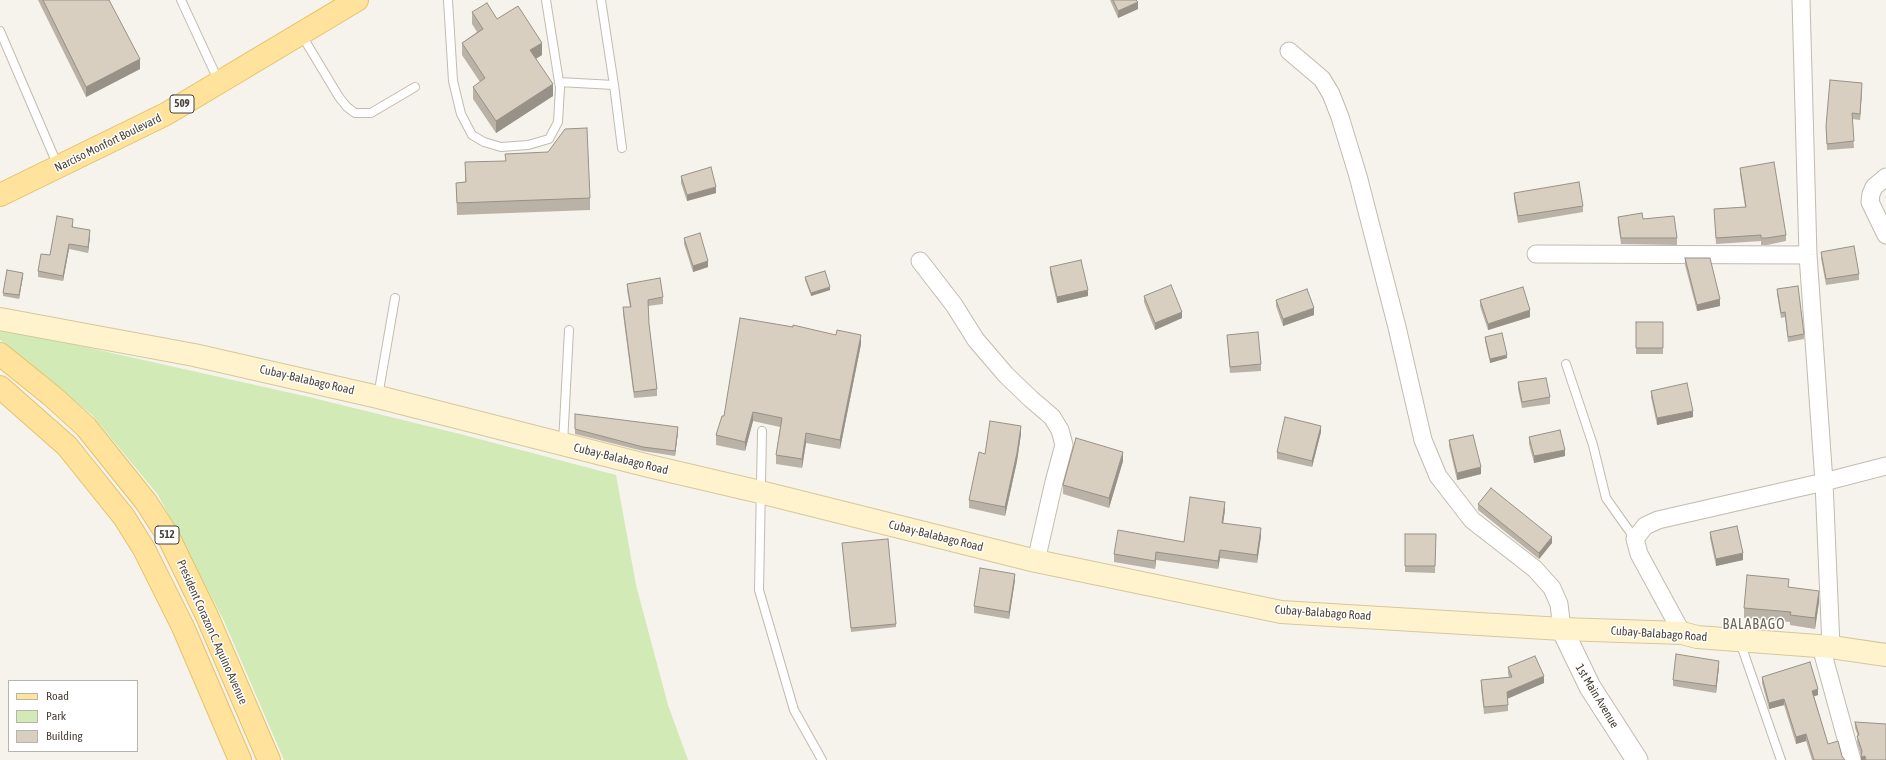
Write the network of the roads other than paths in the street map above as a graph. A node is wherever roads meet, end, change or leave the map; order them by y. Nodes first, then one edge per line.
1 (181, 0) edge
2 (357, 0) edge
3 (448, 0) edge
4 (546, 0) edge
5 (601, 0) edge
6 (1802, 0) edge
7 (0, 31) edge
8 (300, 34) junction
9 (1289, 51) dead end
10 (219, 82) junction
11 (559, 82) junction
12 (614, 85) junction
13 (414, 87) dead end
14 (622, 148) dead end
15 (58, 167) junction
16 (1886, 177) edge
17 (0, 195) edge
18 (1886, 235) edge
19 (1536, 254) dead end
20 (1808, 255) junction
21 (920, 261) dead end
22 (395, 298) dead end
23 (0, 319) edge
24 (569, 330) dead end
25 (0, 354) edge
26 (1566, 364) dead end
27 (0, 387) edge
28 (378, 397) junction
29 (762, 431) dead end
30 (563, 444) junction
31 (1886, 466) edge
32 (1824, 482) junction
33 (760, 492) junction
34 (1635, 539) junction
35 (1036, 561) junction
36 (1562, 629) junction
37 (1682, 633) junction
38 (1740, 639) junction
39 (1826, 647) junction
40 (1886, 655) edge
41 (240, 760) edge
42 (269, 760) edge
43 (822, 760) edge
44 (1637, 760) edge
45 (1781, 760) edge
46 (1852, 760) edge

1 - 10 lane
2 - 8 main road, Narciso Monfort Boulevard / 509
3 - 11 lane
4 - 11 lane
5 - 12 lane
6 - 20 street
7 - 15 lane
8 - 10 main road, Narciso Monfort Boulevard / 509
8 - 13 lane
9 - 36 street
10 - 15 main road, Narciso Monfort Boulevard / 509
11 - 12 lane
12 - 14 lane
15 - 17 main road, Narciso Monfort Boulevard / 509
16 - 18 street
19 - 20 street
20 - 32 street
21 - 35 street
22 - 28 lane
23 - 28 main road, Cubay-Balabago Road
24 - 30 lane
25 - 42 main road, President Corazon C. Aquino Avenue / 512
26 - 34 lane
27 - 41 main road, President Corazon C. Aquino Avenue / 512
28 - 30 main road, Cubay-Balabago Road
29 - 33 lane
30 - 33 main road, Cubay-Balabago Road
31 - 32 street
32 - 34 street
32 - 39 street
33 - 35 main road, Cubay-Balabago Road
33 - 43 lane
34 - 37 street
35 - 36 main road, Cubay-Balabago Road
36 - 37 main road, Cubay-Balabago Road
36 - 44 street, 1st Main Avenue
37 - 38 main road, Cubay-Balabago Road
38 - 39 main road, Cubay-Balabago Road
38 - 45 lane
39 - 40 main road, Cubay-Balabago Road
39 - 46 street

